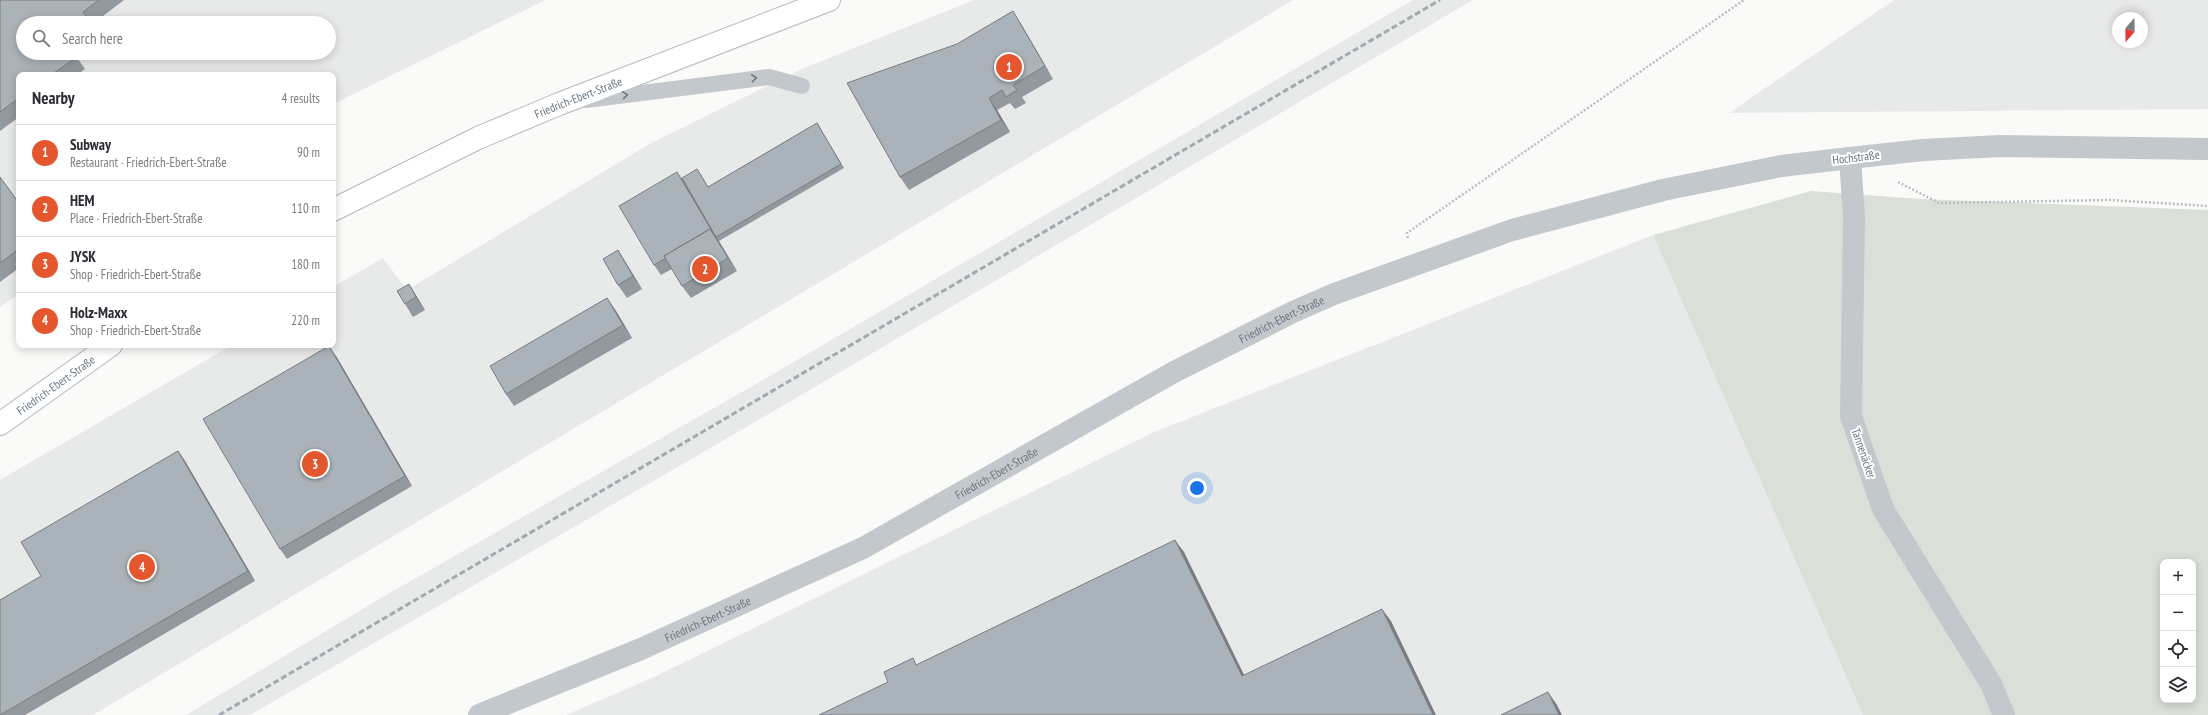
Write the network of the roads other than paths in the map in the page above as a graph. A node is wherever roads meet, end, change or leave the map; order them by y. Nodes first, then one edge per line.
1 (829, 0) edge
2 (802, 86) dead end
3 (559, 104) junction
4 (2208, 149) edge
5 (1850, 158) junction
6 (336, 209) edge
7 (1512, 230) joint
8 (108, 348) edge
9 (0, 424) edge
10 (479, 715) edge
11 (2004, 715) edge

1 - 3 main road, Friedrich-Ebert-Straße
3 -> 2 lane
3 - 6 main road, Friedrich-Ebert-Straße
4 - 5 street, Hochstraße
5 - 7 street, Hochstraße
5 - 11 street, Tannenäcker
7 - 10 street, Friedrich-Ebert-Straße
8 - 9 main road, Friedrich-Ebert-Straße

